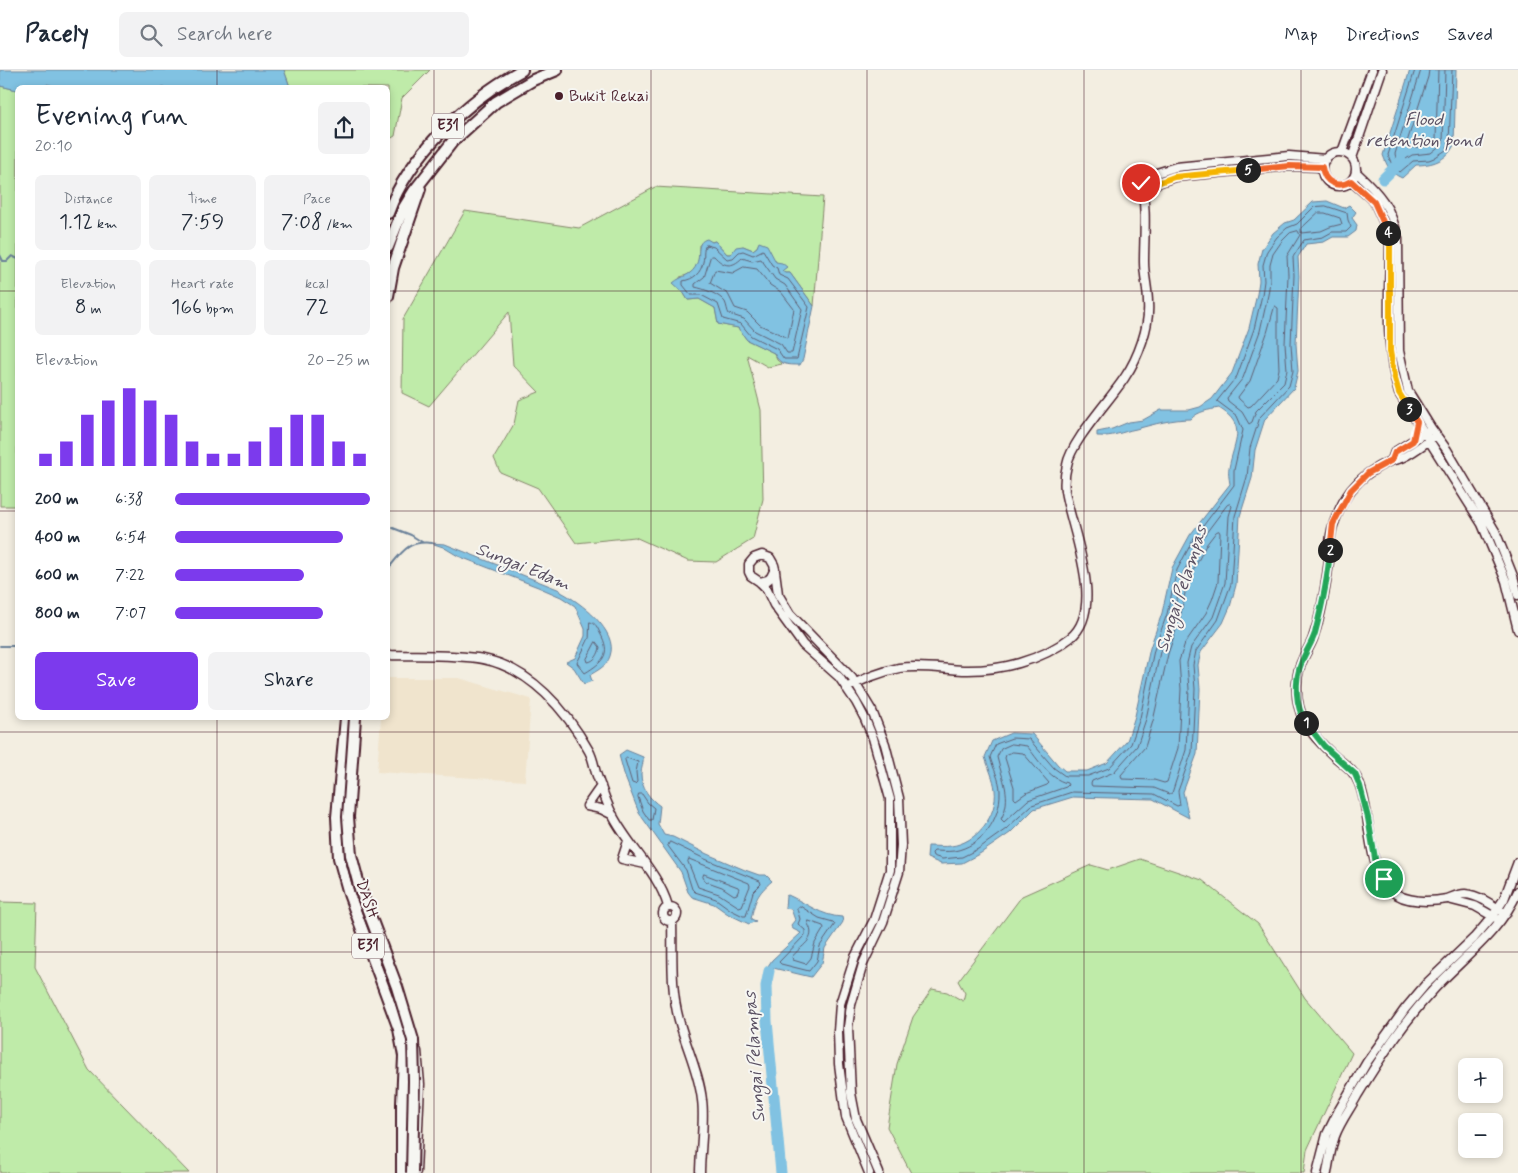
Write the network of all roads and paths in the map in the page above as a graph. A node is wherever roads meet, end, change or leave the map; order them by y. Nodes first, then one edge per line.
1 (522, 70) edge
2 (557, 70) edge
3 (1372, 70) edge
4 (1382, 70) edge
5 (1342, 152) junction
6 (1352, 158) junction
7 (1326, 159) junction
8 (1322, 167) junction
9 (1356, 172) junction
10 (422, 181) junction
11 (1351, 181) junction
12 (1141, 183) junction
13 (390, 201) edge
14 (390, 242) edge
15 (390, 285) edge
16 (1417, 422) junction
17 (1434, 432) junction
18 (1426, 437) junction
19 (1416, 444) junction
20 (1436, 451) junction
21 (775, 570) junction
22 (760, 582) junction
23 (1518, 595) edge
24 (1518, 630) edge
25 (390, 655) edge
26 (855, 683) junction
27 (846, 688) junction
28 (347, 720) edge
29 (347, 720) edge
30 (355, 720) edge
31 (360, 720) edge
32 (600, 786) junction
33 (613, 815) junction
34 (628, 841) junction
35 (1518, 862) edge
36 (645, 864) junction
37 (1518, 891) edge
38 (1448, 899) junction
39 (1504, 899) junction
40 (1486, 902) junction
41 (1482, 910) junction
42 (1496, 912) junction
43 (1504, 917) junction
44 (1483, 928) junction
45 (402, 1173) edge
46 (407, 1173) edge
47 (414, 1173) edge
48 (700, 1173) edge
49 (869, 1173) edge
50 (879, 1173) edge
51 (1317, 1173) edge
52 (1327, 1173) edge

1 - 13 highway, E31
2 - 10 highway, E31
3 - 5 street
4 - 6 street
5 - 6 street
5 - 7 street
6 - 9 street
7 - 8 street
7 - 12 street
8 - 11 street
8 - 12 street
9 - 11 street
9 - 17 street
10 - 14 highway, E31
10 - 15 highway
11 - 16 street
12 - 26 street
16 - 18 street
16 - 19 street
17 - 18 street
17 - 23 street
18 - 19 street
18 - 20 street
19 - 20 street
19 - 38 street
20 - 24 street
21 - 22 street
21 - 22 street
21 - 26 street
22 - 27 street
25 - 32 street
26 - 27 street
26 - 50 street
27 - 49 street
28 - 45 highway, DASH / E31
29 - 46 street
30 - 47 highway, DASH / E31, bridge
31 - 47 street
32 - 33 street
32 - 33 street
33 - 34 street
34 - 36 street
34 - 36 street
35 - 39 street
36 - 48 street
37 - 43 street
38 - 40 street
38 - 41 street
39 - 40 street
39 - 42 street
40 - 42 street
41 - 42 street
41 - 44 street
42 - 43 street
42 - 44 street
43 - 52 street
44 - 51 street
46 - 47 street

